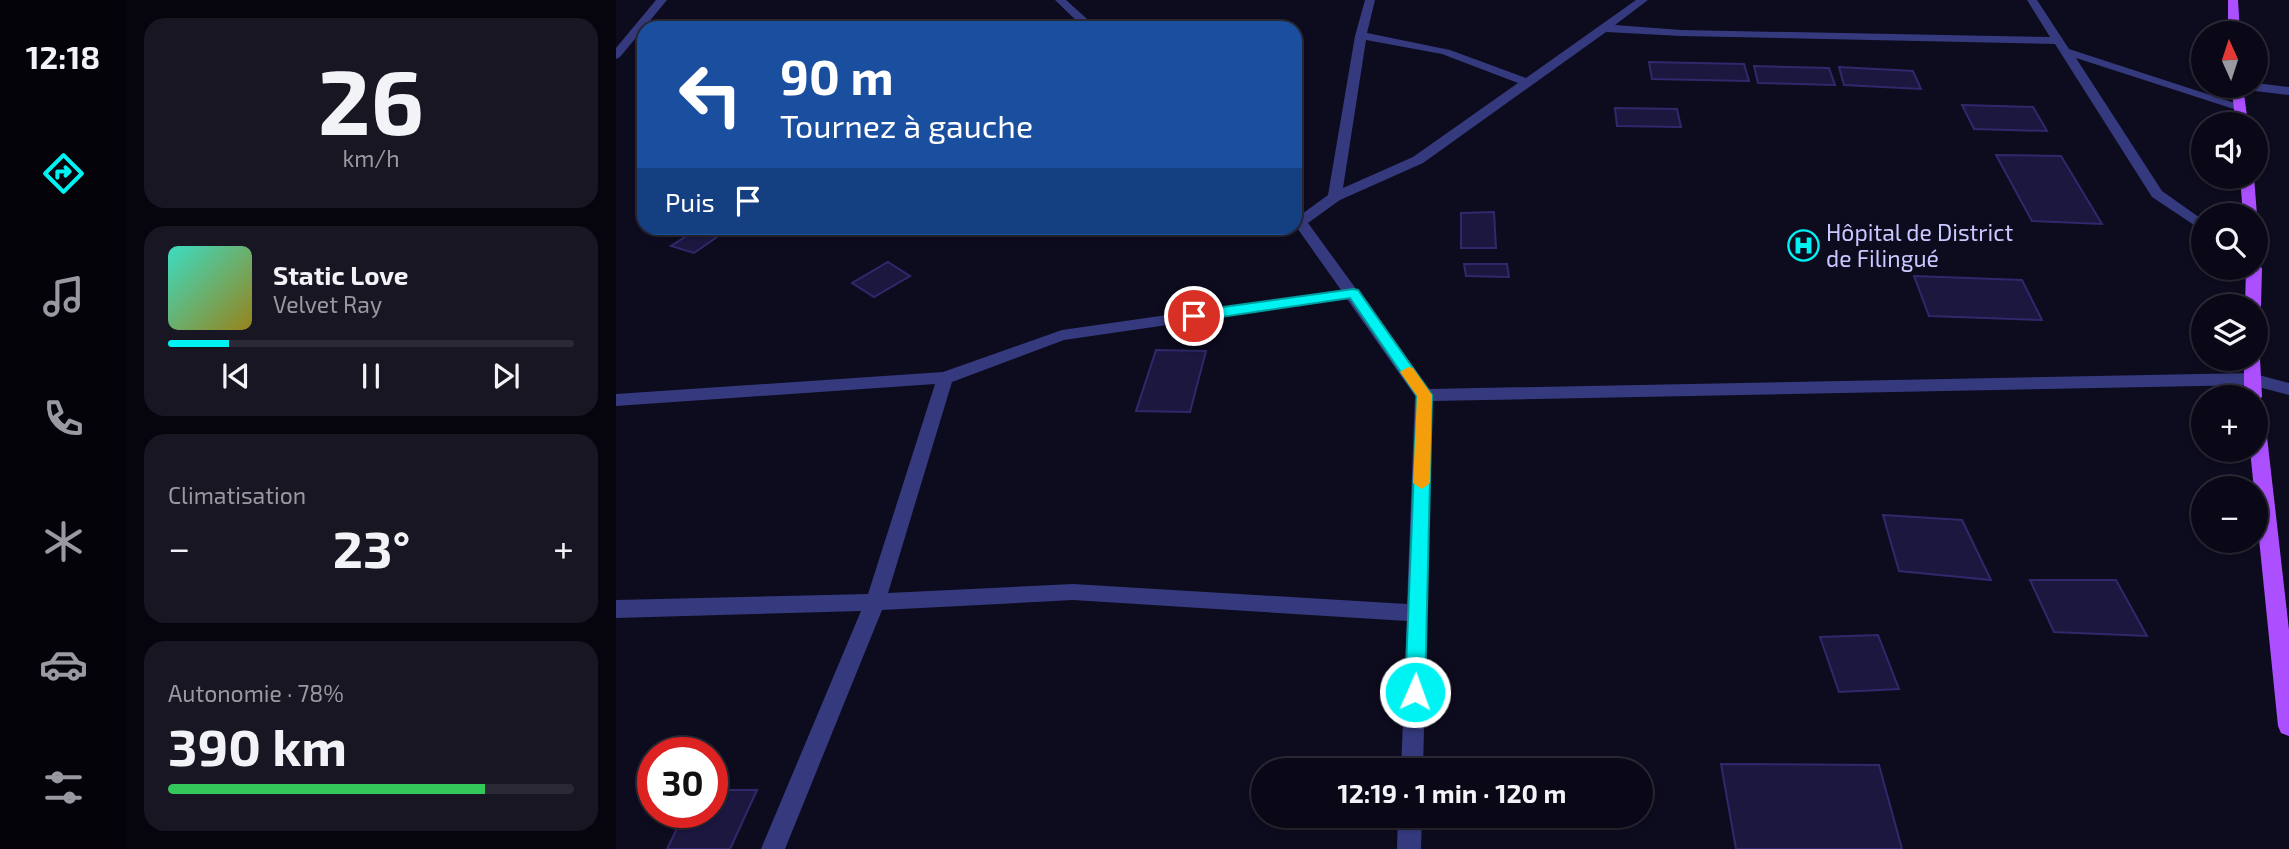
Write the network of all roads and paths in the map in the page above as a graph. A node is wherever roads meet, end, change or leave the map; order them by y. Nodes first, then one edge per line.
1 (662, 0) edge
2 (1060, 0) edge
3 (1370, 0) edge
4 (1643, 0) edge
5 (2032, 0) edge
6 (2233, 0) edge
7 (644, 21) edge
8 (1083, 21) edge
9 (2234, 21) edge
10 (1604, 28) junction
11 (637, 30) edge
12 (1361, 36) junction
13 (2062, 46) junction
14 (616, 55) edge
15 (1527, 83) junction
16 (2268, 88) edge
17 (2289, 91) edge
18 (2239, 98) edge
19 (2241, 107) junction
20 (2241, 112) edge
21 (1335, 197) junction
22 (1302, 216) edge
23 (2191, 218) edge
24 (1302, 222) edge
25 (1353, 293) junction
26 (2251, 371) edge
27 (945, 378) junction
28 (2251, 379) junction
29 (2252, 385) edge
30 (2289, 389) edge
31 (1424, 395) junction
32 (616, 400) edge
33 (2261, 462) edge
34 (875, 602) junction
35 (616, 609) edge
36 (1418, 613) junction
37 (2289, 726) edge
38 (1412, 758) edge
39 (1410, 828) edge
40 (773, 849) edge
41 (1409, 849) edge

1 - 7 street
2 - 8 street
3 - 12 street
4 - 10 street
5 - 13 street
6 - 9 main road
10 - 13 street
10 - 15 street
11 - 14 street
12 - 15 street
12 - 21 street
13 - 19 street
13 - 23 street
15 - 21 street
16 - 17 street
18 - 19 main road
19 - 20 main road
21 - 22 street
24 - 25 street
25 - 27 street
25 - 31 street
26 - 28 main road
27 - 32 street
27 - 34 street
28 - 29 main road
28 - 30 street
28 - 31 street
31 - 36 street
33 - 37 main road
34 - 35 street
34 - 36 street
34 - 40 street
36 - 38 street
39 - 41 street

